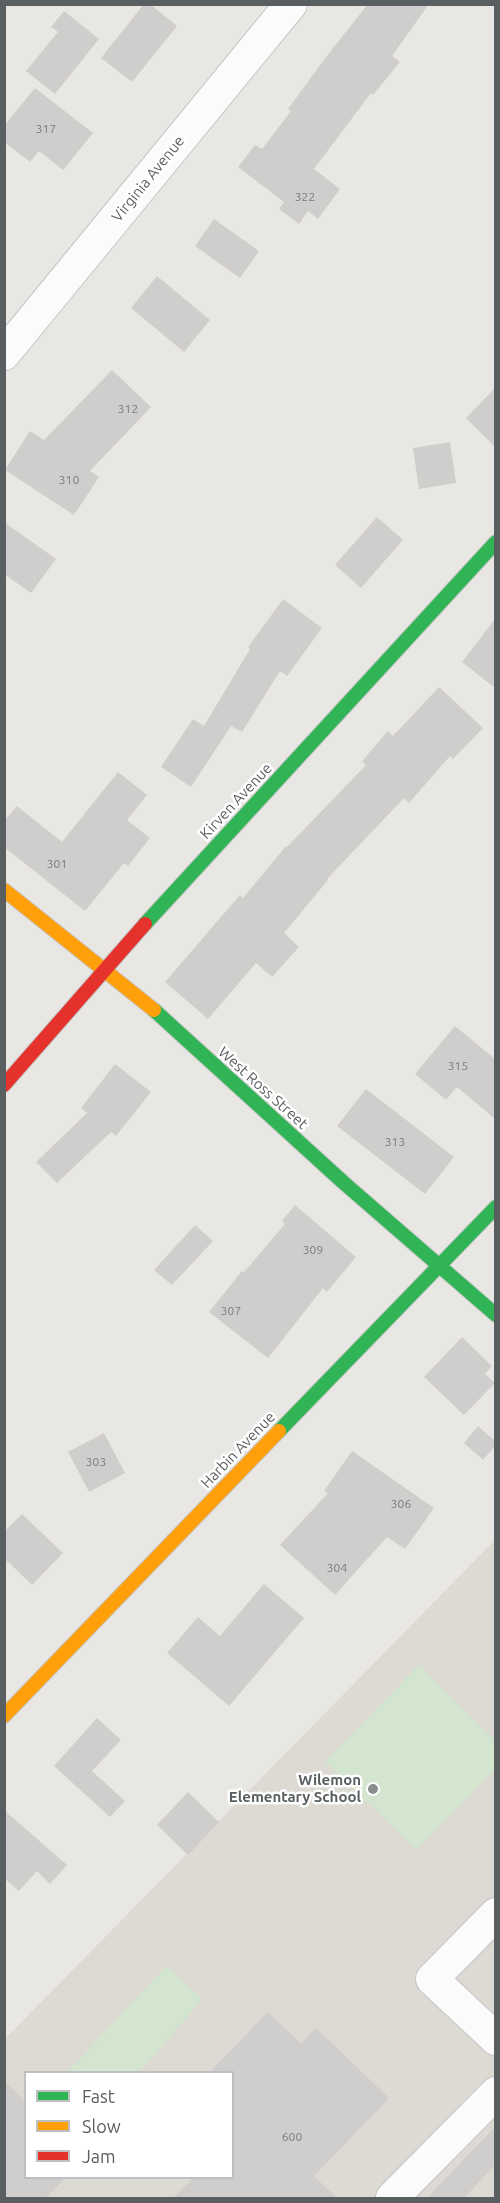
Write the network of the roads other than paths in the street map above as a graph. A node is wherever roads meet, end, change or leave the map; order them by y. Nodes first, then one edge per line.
1 (291, 4) edge
2 (4, 354) edge
3 (495, 542) edge
4 (4, 890) edge
5 (105, 970) junction
6 (4, 1085) edge
7 (495, 1207) edge
8 (440, 1266) junction
9 (495, 1315) edge
10 (4, 1716) edge
11 (495, 1914) edge
12 (495, 2039) edge
13 (495, 2093) edge
14 (392, 2199) edge

1 - 2 street, Virginia Avenue
3 - 5 street, Kirven Avenue
4 - 5 street, West Ross Street
5 - 6 street, Kirven Avenue
5 - 8 street, West Ross Street
7 - 8 street, Harbin Avenue
8 - 9 street, West Ross Street
8 - 10 street, Harbin Avenue
11 - 12 street
13 - 14 street

